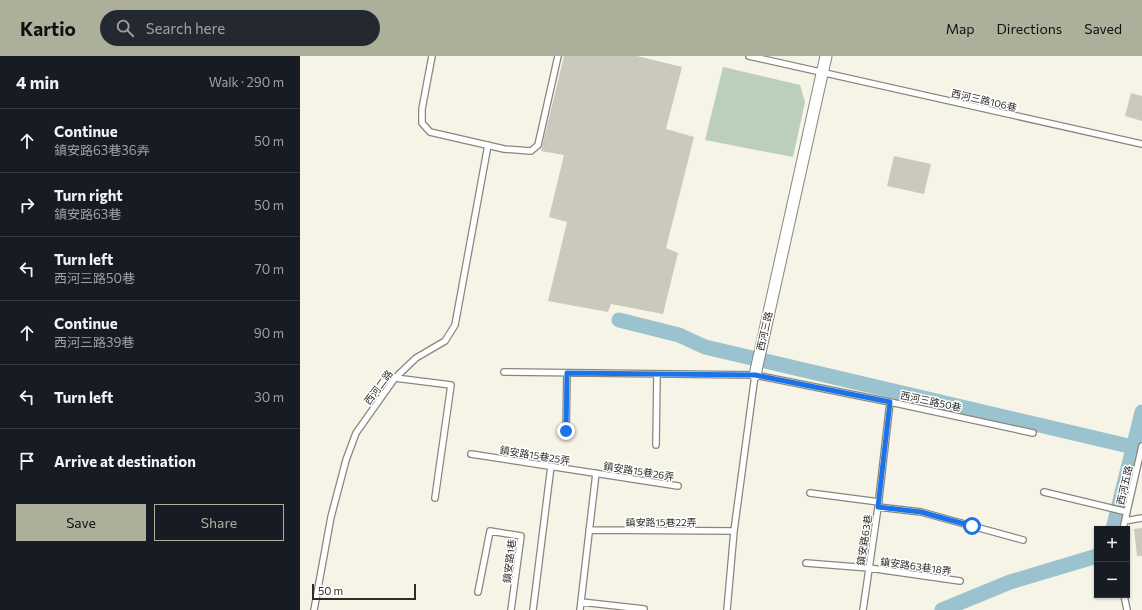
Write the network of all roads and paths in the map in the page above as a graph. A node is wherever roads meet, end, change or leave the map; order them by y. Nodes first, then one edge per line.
1 (432, 56) edge
2 (558, 56) edge
3 (749, 56) edge
4 (826, 56) edge
5 (822, 73) junction
6 (1142, 144) edge
7 (488, 145) junction
8 (504, 372) dead end
9 (567, 373) junction
10 (657, 374) junction
11 (755, 375) junction
12 (395, 378) junction
13 (890, 402) junction
14 (566, 431) dead end
15 (1033, 433) dead end
16 (656, 445) dead end
17 (1142, 446) edge
18 (471, 454) dead end
19 (551, 466) junction
20 (596, 473) junction
21 (678, 486) dead end
22 (1044, 492) dead end
23 (810, 493) dead end
24 (435, 498) dead end
25 (879, 504) junction
26 (1127, 512) junction
27 (1142, 518) edge
28 (1125, 521) junction
29 (1124, 526) edge
30 (589, 530) junction
31 (734, 531) junction
32 (1023, 540) dead end
33 (806, 563) dead end
34 (869, 568) junction
35 (960, 581) dead end
36 (478, 592) dead end
37 (1125, 598) edge
38 (581, 602) junction
39 (644, 609) edge
40 (314, 610) edge
41 (511, 610) edge
42 (533, 610) edge
43 (580, 610) edge
44 (727, 610) edge
45 (863, 610) edge
46 (1127, 610) edge

1 - 7 lane
2 - 7 lane
3 - 5 lane, 西河三路106巷
4 - 5 street, 西河三路
5 - 6 lane, 西河三路106巷
5 - 11 street, 西河三路
7 - 12 lane, 西河二路
8 - 9 lane, 西河三路50巷
9 - 10 lane, 西河三路50巷
9 - 14 lane
10 - 11 lane, 西河三路50巷
10 - 16 lane
11 - 13 lane, 西河三路50巷
11 - 31 lane, 西河三路
12 - 24 lane
12 - 40 lane, 西河二路
13 - 15 lane, 西河三路50巷
13 - 25 lane, 鎮安路63巷
17 - 26 lane, 西河五路
18 - 19 lane, 鎮安路15巷25弄
19 - 20 lane, 鎮安路15巷25弄
19 - 42 lane
20 - 21 lane, 鎮安路15巷26弄
20 - 30 lane
22 - 26 lane
23 - 25 lane
25 - 32 lane
25 - 34 lane, 鎮安路63巷
26 - 28 lane, 西河五路
27 - 28 lane
28 - 29 lane, 西河五路
30 - 31 lane, 鎮安路15巷22弄
30 - 38 lane
31 - 44 lane, 西河三路
33 - 34 lane, 鎮安路63巷18弄
34 - 35 lane, 鎮安路63巷18弄
34 - 45 lane, 鎮安路63巷
36 - 41 lane, 鎮安路1巷
37 - 46 lane
38 - 39 lane
38 - 43 lane

